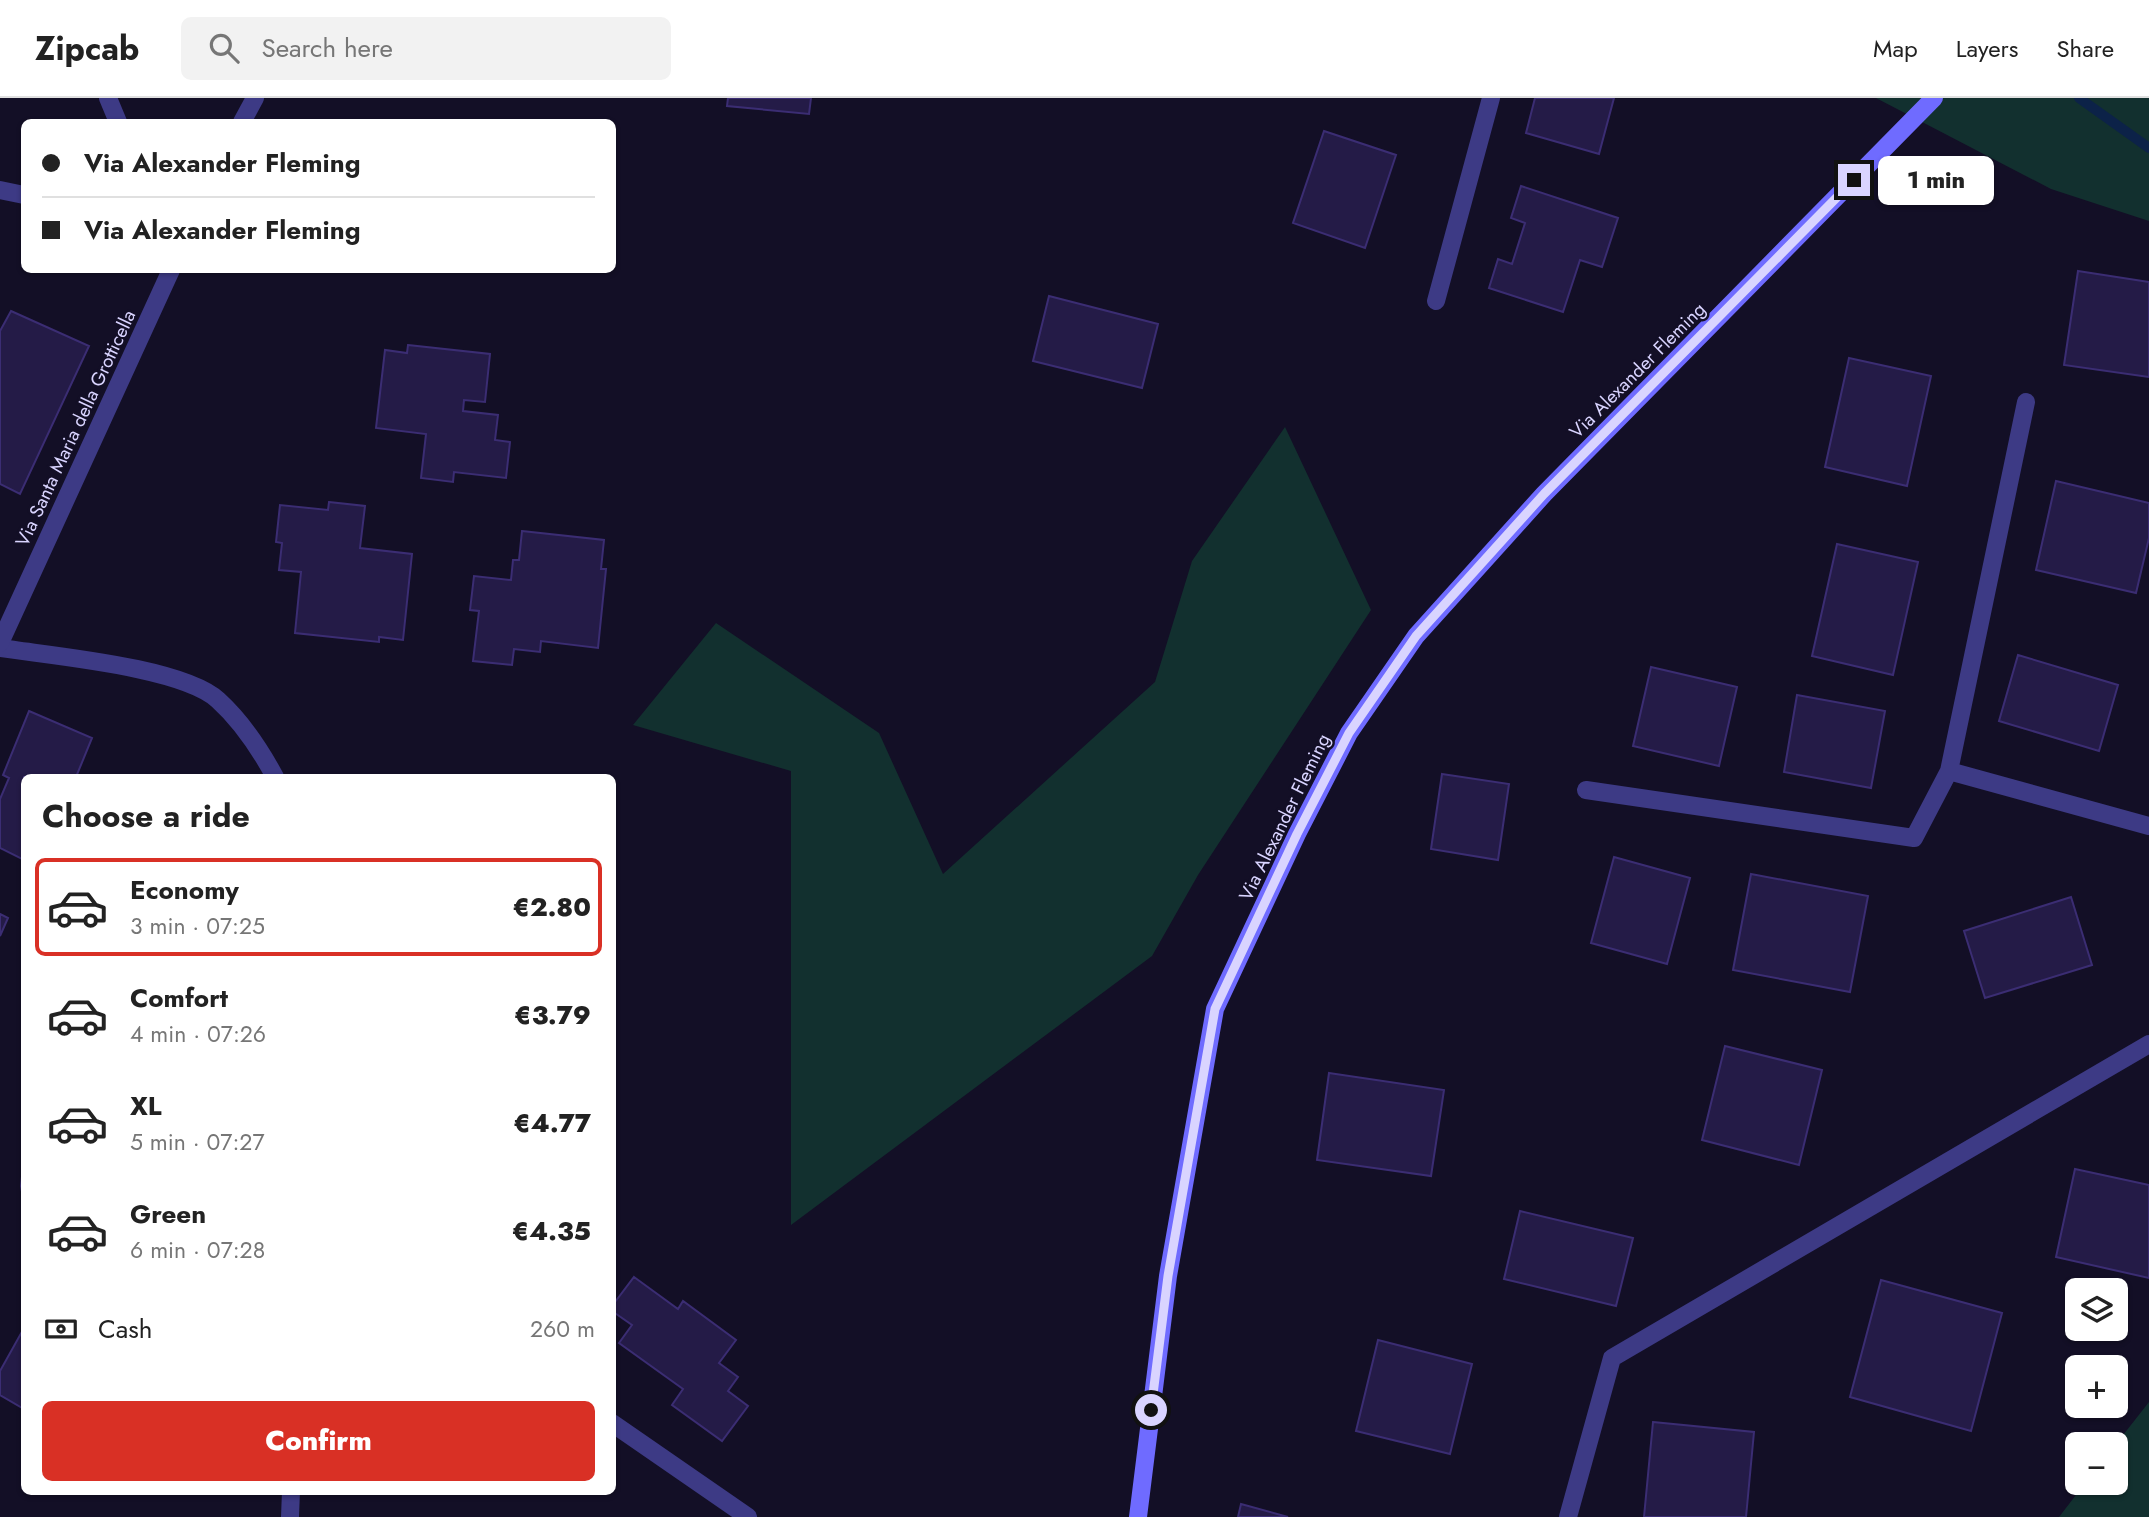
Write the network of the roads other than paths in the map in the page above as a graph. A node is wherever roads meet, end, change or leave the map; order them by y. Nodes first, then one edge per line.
1 (108, 98) edge
2 (255, 98) edge
3 (1491, 98) edge
4 (1934, 98) edge
5 (117, 119) edge
6 (244, 119) edge
7 (0, 190) edge
8 (21, 194) edge
9 (171, 273) edge
10 (1436, 301) dead end
11 (2026, 402) dead end
12 (0, 645) edge
13 (1949, 771) junction
14 (273, 774) edge
15 (1586, 790) dead end
16 (2149, 826) edge
17 (2149, 1044) edge
18 (616, 1426) edge
19 (291, 1495) edge
20 (290, 1517) edge
21 (748, 1517) edge
22 (1138, 1517) edge
23 (1568, 1517) edge

1 - 5 street
2 - 6 street
3 - 10 street
4 - 22 main road, Via Alexander Fleming
7 - 8 street
9 - 12 street, Via Santa Maria della Grotticella
11 - 13 street
12 - 14 street
13 - 15 street
13 - 16 street
17 - 23 street
18 - 21 street
19 - 20 street

